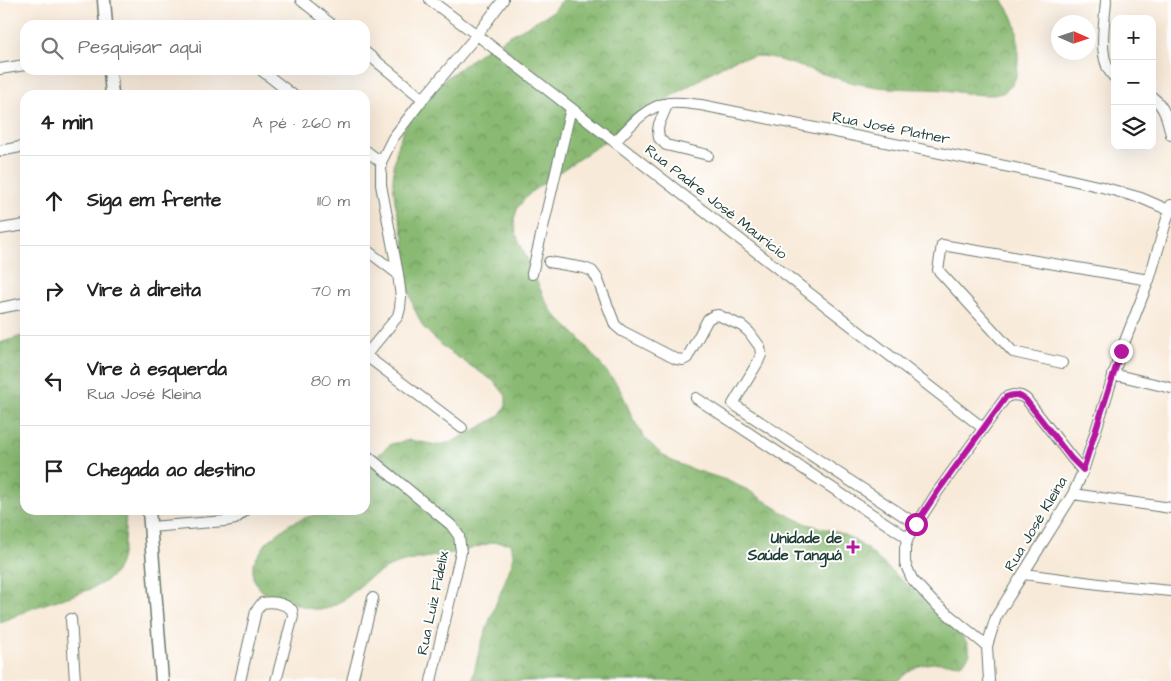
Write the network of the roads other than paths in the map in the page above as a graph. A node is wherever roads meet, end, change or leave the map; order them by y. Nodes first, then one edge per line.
1 (104, 0) edge
2 (301, 0) edge
3 (430, 0) edge
4 (504, 0) edge
5 (1106, 0) edge
6 (106, 20) edge
7 (326, 20) edge
8 (477, 34) junction
9 (370, 56) edge
10 (20, 66) edge
11 (0, 69) edge
12 (110, 75) edge
13 (267, 75) edge
14 (1111, 75) edge
15 (112, 90) edge
16 (287, 90) edge
17 (423, 99) junction
18 (1156, 100) edge
19 (668, 103) junction
20 (571, 108) junction
21 (1171, 135) edge
22 (615, 142) junction
23 (20, 147) edge
24 (0, 151) edge
25 (370, 154) edge
26 (708, 155) dead end
27 (381, 162) junction
28 (1171, 205) edge
29 (1171, 210) edge
30 (20, 226) edge
31 (0, 229) edge
32 (370, 253) edge
33 (549, 262) dead end
34 (398, 274) junction
35 (532, 274) dead end
36 (1149, 280) junction
37 (20, 304) edge
38 (0, 308) edge
39 (370, 350) edge
40 (370, 360) edge
41 (1062, 363) dead end
42 (1113, 374) junction
43 (1171, 388) edge
44 (696, 398) dead end
45 (462, 428) dead end
46 (983, 428) junction
47 (370, 458) edge
48 (1083, 470) junction
49 (1073, 494) junction
50 (1171, 508) edge
51 (149, 515) edge
52 (240, 515) edge
53 (916, 524) junction
54 (150, 527) junction
55 (908, 538) junction
56 (1024, 574) junction
57 (1171, 591) edge
58 (373, 598) dead end
59 (70, 619) dead end
60 (987, 646) junction
61 (75, 681) edge
62 (162, 681) edge
63 (240, 681) edge
64 (276, 681) edge
65 (352, 681) edge
66 (431, 681) edge
67 (989, 681) edge

1 - 6 street
2 - 7 street
3 - 8 street, Rua Padre José Maurício
4 - 8 street
5 - 14 street
8 - 17 street
8 - 20 street, Rua Padre José Maurício
9 - 17 street
10 - 11 street
12 - 15 street
13 - 16 street
17 - 27 street
18 - 21 street
19 - 22 street, Rua José Platner
19 - 26 street
19 - 29 street, Rua José Platner
20 - 22 street, Rua Padre José Maurício
20 - 35 street
22 - 46 street, Rua Padre José Maurício
23 - 24 street
25 - 27 street
27 - 34 street
28 - 29 street, Rua José Kleina
29 - 36 street, Rua José Kleina
30 - 31 street
32 - 34 street
33 - 53 street
34 - 39 street
36 - 41 street
36 - 42 street, Rua José Kleina
37 - 38 street
40 - 45 street
42 - 43 street
42 - 48 street, Rua José Kleina
44 - 55 street
46 - 48 street
46 - 53 street
47 - 66 street, Rua Luiz Fidelix
48 - 49 street, Rua José Kleina
49 - 50 street
49 - 56 street, Rua José Kleina
51 - 54 street
52 - 54 street
53 - 55 street
54 - 62 street
55 - 60 street
56 - 57 street
56 - 60 street, Rua José Kleina
58 - 65 street
59 - 61 street
60 - 67 street, Rua José Kleina
63 - 64 street

